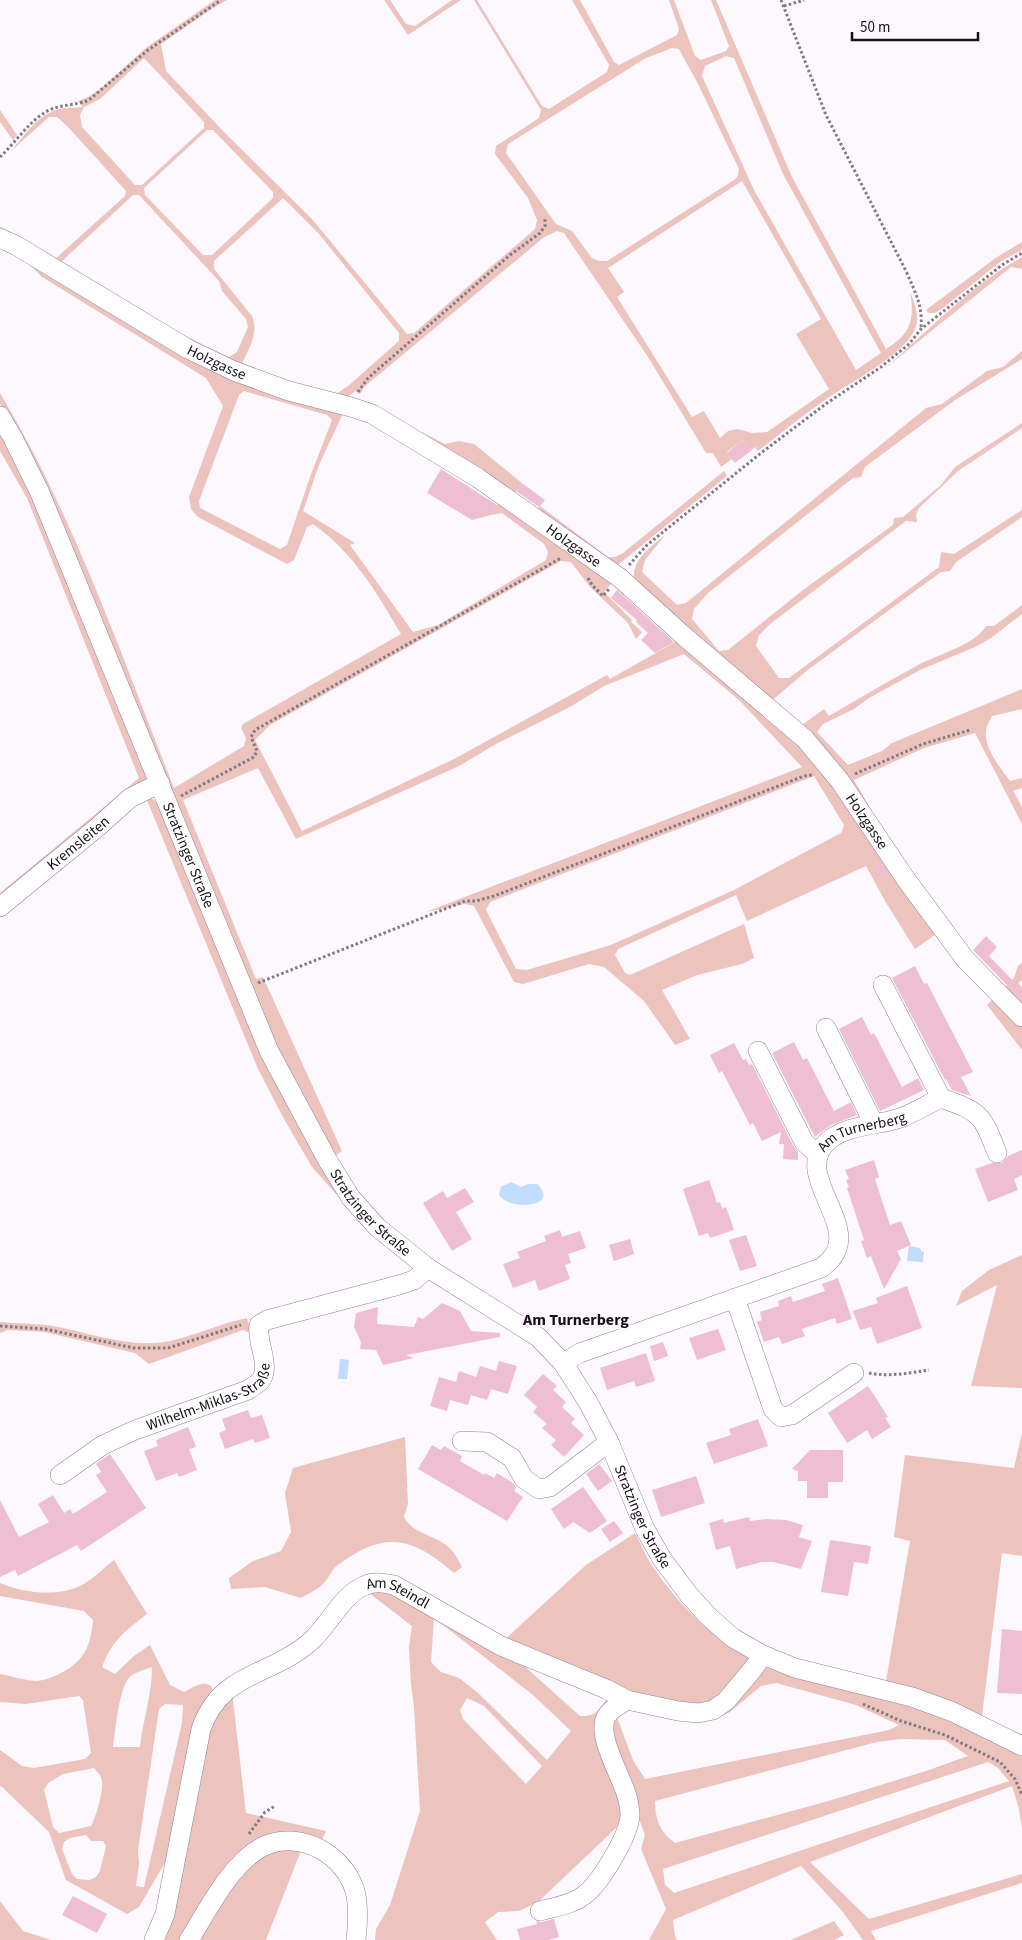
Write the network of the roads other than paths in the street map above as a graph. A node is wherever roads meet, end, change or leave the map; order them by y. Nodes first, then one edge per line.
1 (0, 238) edge
2 (0, 416) edge
3 (160, 783) junction
4 (0, 907) edge
5 (883, 985) dead end
6 (1022, 1017) edge
7 (826, 1028) dead end
8 (758, 1051) dead end
9 (942, 1098) junction
10 (874, 1124) junction
11 (997, 1153) dead end
12 (818, 1155) junction
13 (428, 1268) junction
14 (735, 1298) junction
15 (563, 1363) junction
16 (854, 1373) road end
17 (462, 1441) dead end
18 (609, 1442) junction
19 (60, 1475) dead end
20 (762, 1655) junction
21 (627, 1700) junction
22 (1022, 1746) edge
23 (540, 1911) dead end
24 (154, 1940) edge
25 (189, 1940) edge
26 (356, 1940) edge

1 - 6 street, Holzgasse
2 - 3 street, Stratzinger Straße
3 - 4 street, Kremsleiten
3 - 13 street, Stratzinger Straße
5 - 9 street
7 - 10 street
8 - 12 street
9 - 10 street, Am Turnerberg
9 - 11 street
10 - 12 street, Am Turnerberg
12 - 14 street, Am Turnerberg
13 - 15 street, Stratzinger Straße
13 - 19 street, Wilhelm-Miklas-Straße
14 - 15 street, Am Turnerberg
14 - 16 street
15 - 18 street, Stratzinger Straße
17 - 18 street
18 - 20 street, Stratzinger Straße
20 - 21 street, Am Steindl
20 - 22 street, Stratzinger Straße
21 - 23 street
21 - 24 street, Am Steindl
25 - 26 street

